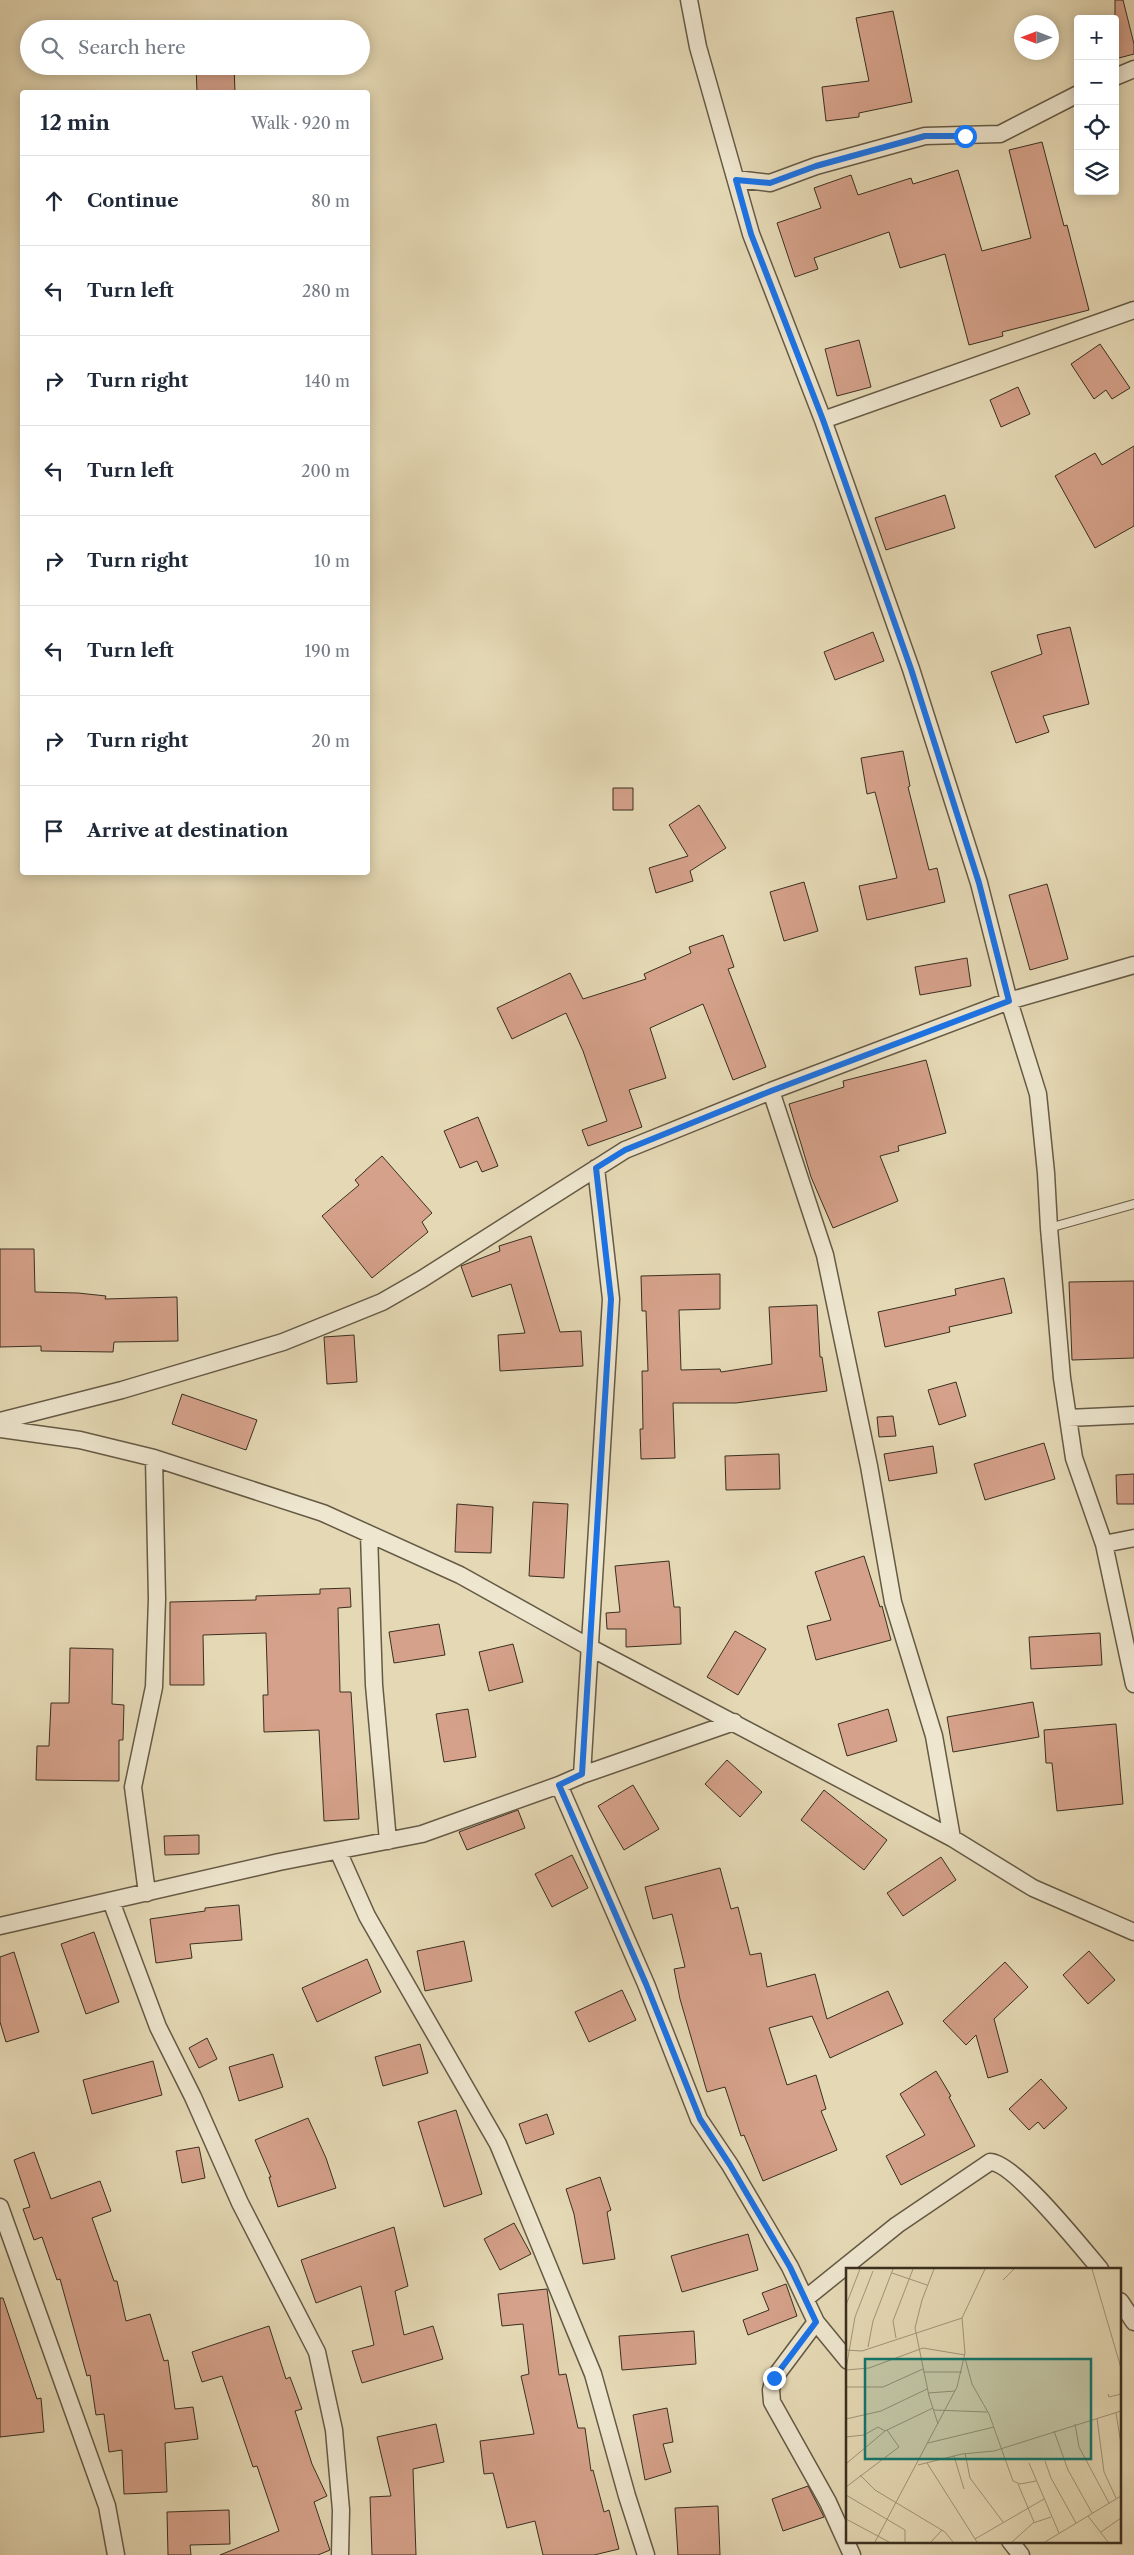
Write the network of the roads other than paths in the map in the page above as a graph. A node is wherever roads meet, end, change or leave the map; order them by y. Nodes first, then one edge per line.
1 (689, 0) edge
2 (1134, 69) edge
3 (1119, 75) edge
4 (1074, 96) edge
5 (736, 180) junction
6 (1134, 310) edge
7 (823, 420) junction
8 (1134, 965) edge
9 (1009, 1001) junction
10 (771, 1091) junction
11 (596, 1168) junction
12 (1134, 1204) edge
13 (1048, 1228) junction
14 (1134, 1415) edge
15 (1068, 1418) junction
16 (0, 1421) edge
17 (0, 1429) edge
18 (154, 1458) junction
19 (369, 1534) junction
20 (1134, 1538) edge
21 (1104, 1544) junction
22 (591, 1648) junction
23 (1134, 1684) edge
24 (734, 1722) junction
25 (582, 1774) junction
26 (559, 1785) junction
27 (952, 1838) junction
28 (388, 1841) junction
29 (338, 1851) junction
30 (147, 1893) junction
31 (111, 1901) junction
32 (0, 1926) edge
33 (1134, 1932) edge
34 (0, 2207) edge
35 (1099, 2268) edge
36 (805, 2299) junction
37 (1122, 2303) edge
38 (816, 2322) junction
39 (1134, 2322) edge
40 (846, 2359) edge
41 (846, 2542) edge
42 (846, 2542) edge
43 (1011, 2542) edge
44 (116, 2555) edge
45 (340, 2555) edge
46 (646, 2555) edge
47 (852, 2555) edge
48 (1021, 2555) edge

1 - 5 street
2 - 3 street
4 - 5 street
5 - 7 street
6 - 7 street
7 - 9 street
8 - 9 street
9 - 10 street
9 - 13 street
10 - 11 street
10 - 27 street
11 - 16 street
11 - 22 street
12 - 13 lane
13 - 15 street
14 - 15 street
15 - 21 street
17 - 18 street
18 - 19 street
18 - 30 street
19 - 22 street
19 - 28 street
20 - 21 street
21 - 23 street
22 - 24 street
22 - 25 street
24 - 25 street
24 - 27 street
25 - 26 street
26 - 28 street
26 - 36 street
27 - 33 street
28 - 29 street
29 - 30 street
29 - 46 street
30 - 31 street
31 - 32 street
31 - 45 street
34 - 44 street
35 - 36 street
36 - 38 street
37 - 39 street
38 - 40 street
38 - 41 street
42 - 47 street
43 - 48 street

